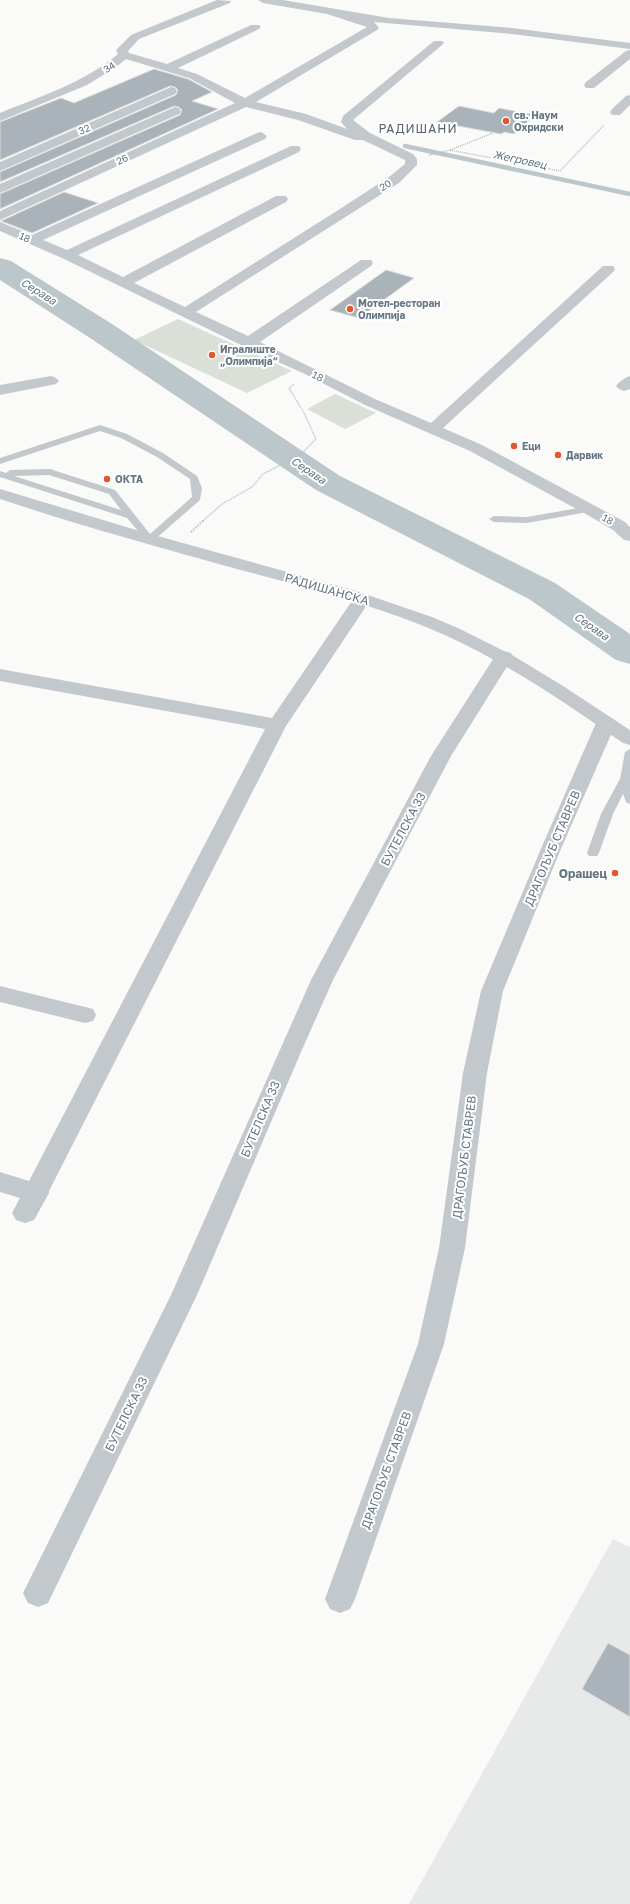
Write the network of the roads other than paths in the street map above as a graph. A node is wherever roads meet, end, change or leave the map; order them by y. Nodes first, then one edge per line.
1 (228, 0) edge
2 (263, 0) edge
3 (331, 12) junction
4 (255, 27) dead end
5 (438, 43) dead end
6 (630, 46) edge
7 (123, 53) junction
8 (630, 53) edge
9 (168, 68) junction
10 (590, 85) dead end
11 (170, 92) dead end
12 (630, 99) edge
13 (245, 102) junction
14 (175, 111) dead end
15 (616, 112) road end
16 (0, 117) edge
17 (261, 136) dead end
18 (385, 146) junction
19 (295, 149) dead end
20 (0, 167) edge
21 (0, 190) edge
22 (281, 199) dead end
23 (0, 216) edge
24 (0, 226) edge
25 (31, 240) junction
26 (66, 255) junction
27 (366, 263) dead end
28 (608, 269) dead end
29 (123, 283) junction
30 (186, 312) junction
31 (248, 343) junction
32 (51, 380) dead end
33 (0, 390) edge
34 (433, 428) junction
35 (0, 460) edge
36 (0, 474) edge
37 (0, 494) edge
38 (590, 509) junction
39 (130, 516) junction
40 (494, 519) dead end
41 (626, 527) edge
42 (150, 539) junction
43 (362, 599) junction
44 (504, 657) junction
45 (0, 675) edge
46 (606, 723) junction
47 (277, 725) junction
48 (630, 739) edge
49 (630, 752) edge
50 (628, 780) edge
51 (630, 800) edge
52 (593, 853) dead end
53 (0, 994) edge
54 (84, 1016) dead end
55 (0, 1182) edge
56 (38, 1593) dead end
57 (340, 1599) dead end

1 - 7 street, 34
2 - 3 street
3 - 6 street
3 - 13 street, 26
4 - 9 street
5 - 18 street, 20
7 - 9 street
7 - 16 street, 34
8 - 10 street
9 - 13 street
11 - 20 street, 32
12 - 15 street
13 - 18 street
13 - 23 street, 26
14 - 21 street
17 - 25 street
18 - 30 street, 20
19 - 26 street
22 - 29 street
24 - 25 street, 18
25 - 26 street, 18
26 - 29 street, 18
27 - 31 street
28 - 34 street
29 - 30 street, 18
30 - 31 street, 18
31 - 34 street, 18
32 - 33 street
34 - 38 street, 18
35 - 42 lane
36 - 39 lane
36 - 39 lane
37 - 42 street, РАДИШАНСКА
38 - 40 lane
38 - 41 street, 18
39 - 42 lane
42 - 43 street, РАДИШАНСКА
43 - 44 street, РАДИШАНСКА
43 - 47 street
44 - 46 street, РАДИШАНСКА
44 - 56 street, БУТЕЛСКА 33
45 - 47 street
46 - 48 street, РАДИШАНСКА
46 - 57 street, ДРАГОЉУБ СТАВРЕВ
47 - 55 street
49 - 50 lane
50 - 51 lane
50 - 52 lane
53 - 54 street

